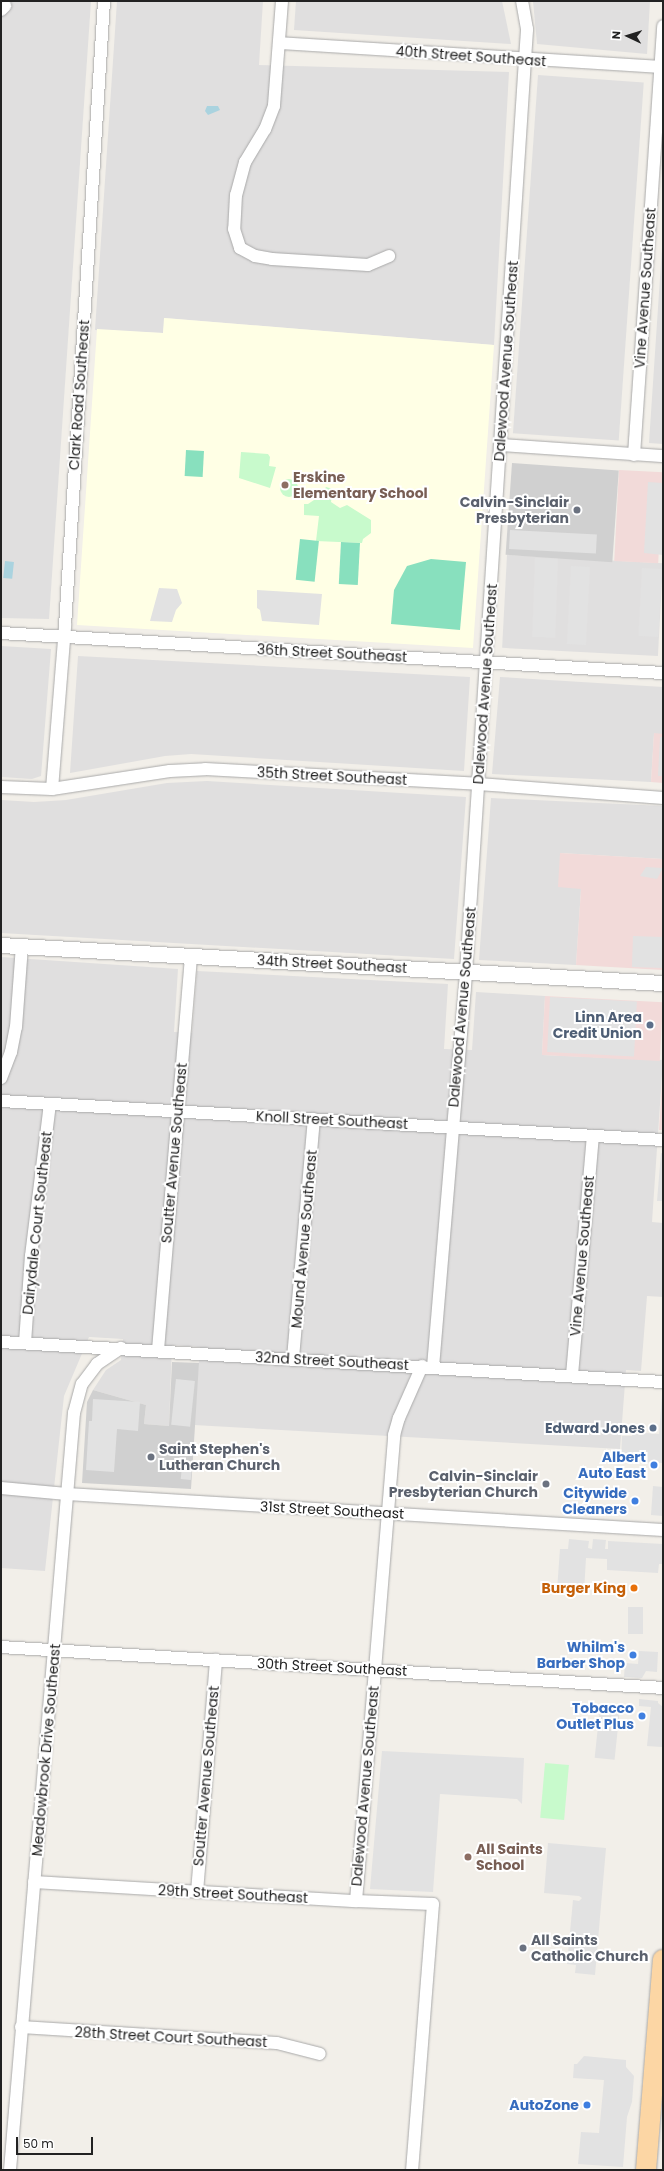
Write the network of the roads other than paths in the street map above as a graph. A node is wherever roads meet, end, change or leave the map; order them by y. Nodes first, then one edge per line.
1 (104, 1) edge
2 (282, 1) edge
3 (522, 1) edge
4 (663, 26) edge
5 (279, 44) junction
6 (525, 59) junction
7 (662, 67) edge
8 (389, 256) dead end
9 (500, 445) junction
10 (634, 455) junction
11 (663, 456) edge
12 (1, 633) edge
13 (64, 638) junction
14 (486, 662) junction
15 (663, 673) edge
16 (478, 784) junction
17 (1, 787) edge
18 (52, 789) junction
19 (663, 798) edge
20 (1, 945) edge
21 (22, 946) junction
22 (191, 956) junction
23 (466, 972) junction
24 (663, 983) edge
25 (1, 1078) edge
26 (1, 1101) edge
27 (50, 1104) junction
28 (177, 1111) junction
29 (314, 1119) junction
30 (452, 1127) junction
31 (593, 1136) junction
32 (663, 1140) edge
33 (1, 1342) edge
34 (25, 1343) junction
35 (121, 1348) junction
36 (158, 1350) junction
37 (293, 1358) junction
38 (428, 1366) junction
39 (572, 1375) junction
40 (663, 1382) edge
41 (1, 1488) edge
42 (67, 1494) junction
43 (388, 1513) junction
44 (663, 1530) edge
45 (1, 1647) edge
46 (55, 1650) junction
47 (216, 1660) junction
48 (374, 1669) junction
49 (663, 1688) edge
50 (34, 1882) junction
51 (197, 1892) junction
52 (356, 1902) junction
53 (663, 1960) edge
54 (661, 1999) edge
55 (21, 2028) junction
56 (320, 2054) dead end
57 (10, 2170) edge
58 (412, 2170) edge
59 (646, 2170) edge

1 - 13 street, Clark Road Southeast
2 - 5 street
3 - 6 street, Dalewood Avenue Southeast
4 - 7 street, Vine Avenue Southeast
5 - 6 street, 40th Street Southeast
5 - 8 street
6 - 7 street, 40th Street Southeast
6 - 9 street, Dalewood Avenue Southeast
7 - 10 street, Vine Avenue Southeast
9 - 10 street
9 - 14 street, Dalewood Avenue Southeast
10 - 11 street
12 - 13 street, 36th Street Southeast
13 - 14 street, 36th Street Southeast
13 - 18 street, Clark Road Southeast
14 - 15 street, 36th Street Southeast
14 - 16 street, Dalewood Avenue Southeast
16 - 18 street, 35th Street Southeast
16 - 19 street, 35th Street Southeast
16 - 23 street, Dalewood Avenue Southeast
17 - 18 street, 35th Street Southeast
20 - 21 street, 34th Street Southeast
21 - 22 street, 34th Street Southeast
21 - 25 street
22 - 23 street, 34th Street Southeast
22 - 28 street, Soutter Avenue Southeast
23 - 24 street, 34th Street Southeast
23 - 30 street, Dalewood Avenue Southeast
26 - 27 street, Knoll Street Southeast
27 - 28 street, Knoll Street Southeast
27 - 34 street, Dairydale Court Southeast
28 - 29 street, Knoll Street Southeast
28 - 36 street, Soutter Avenue Southeast
29 - 30 street, Knoll Street Southeast
29 - 37 street, Mound Avenue Southeast
30 - 31 street, Knoll Street Southeast
30 - 38 street, Dalewood Avenue Southeast
31 - 32 street, Knoll Street Southeast
31 - 39 street, Vine Avenue Southeast
33 - 34 street, 32nd Street Southeast
34 - 35 street, 32nd Street Southeast
35 - 36 street, 32nd Street Southeast
35 - 42 street, Meadowbrook Drive Southeast
36 - 37 street, 32nd Street Southeast
37 - 38 street, 32nd Street Southeast
38 - 39 street, 32nd Street Southeast
38 - 43 street, Dalewood Avenue Southeast
39 - 40 street, 32nd Street Southeast
41 - 42 street, 31st Street Southeast
42 - 43 street, 31st Street Southeast
42 - 46 street, Meadowbrook Drive Southeast
43 - 44 street, 31st Street Southeast
43 - 48 street, Dalewood Avenue Southeast
45 - 46 street, 30th Street Southeast
46 - 47 street, 30th Street Southeast
46 - 50 street, Meadowbrook Drive Southeast
47 - 48 street, 30th Street Southeast
47 - 51 street, Soutter Avenue Southeast
48 - 49 street, 30th Street Southeast
48 - 52 street, Dalewood Avenue Southeast
50 - 51 street, 29th Street Southeast
50 - 55 street, Meadowbrook Drive Southeast
51 - 52 street, 29th Street Southeast
52 - 58 street, 29th Street Southeast
53 - 54 main road
54 - 59 main road
55 - 56 street, 28th Street Court Southeast
55 - 57 street, Meadowbrook Drive Southeast

